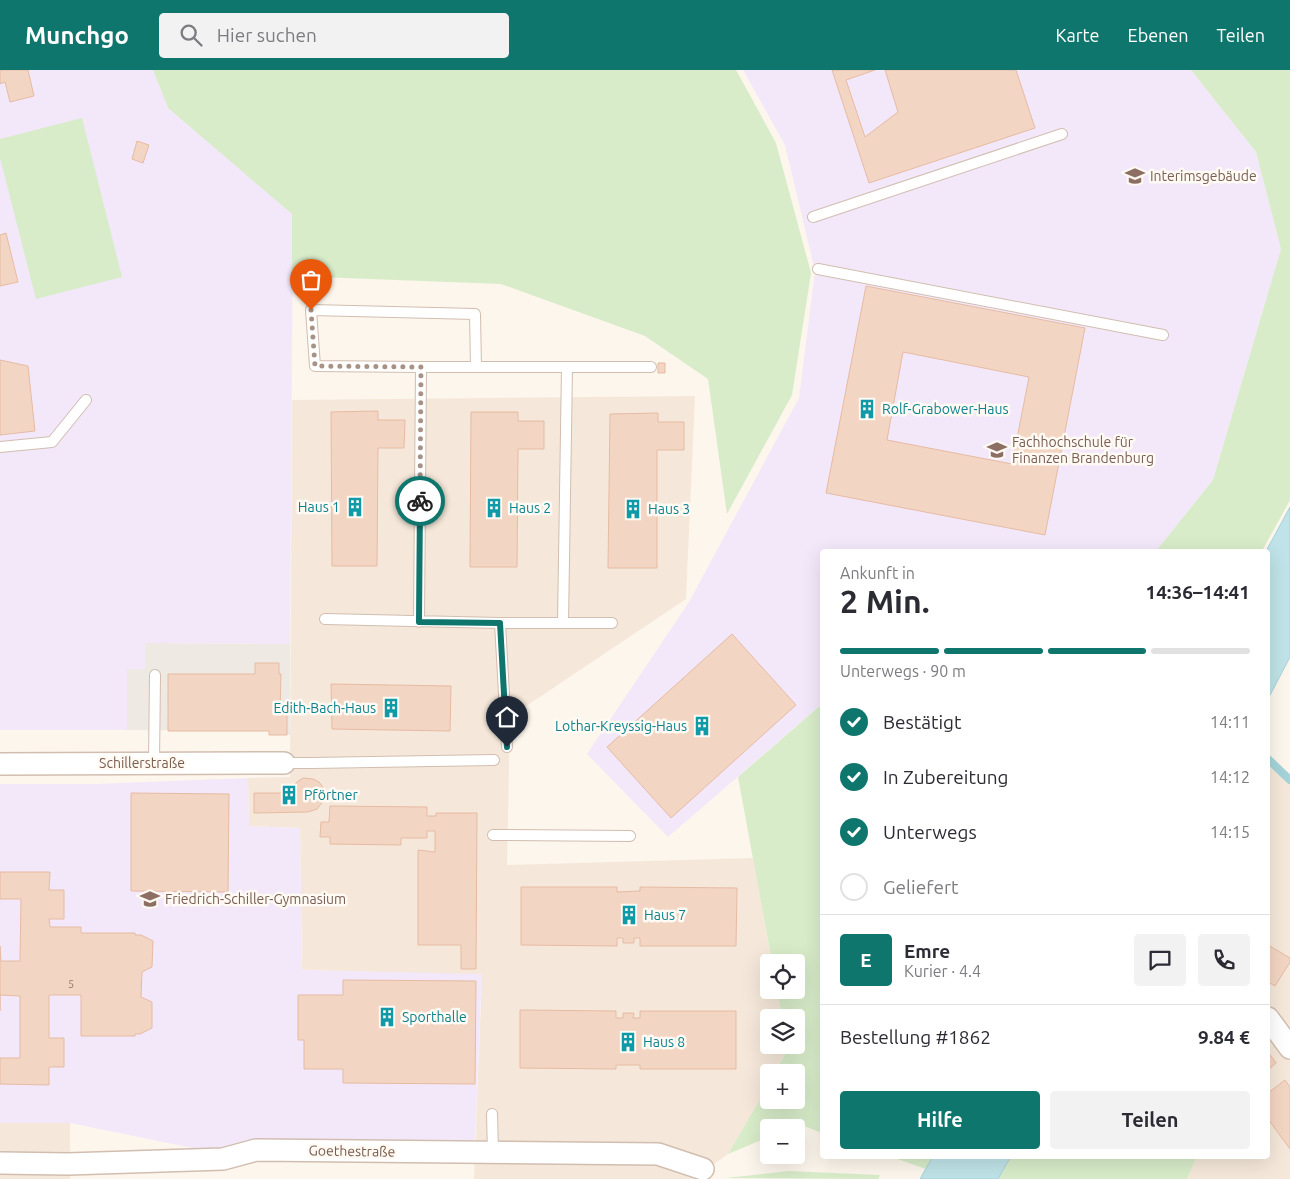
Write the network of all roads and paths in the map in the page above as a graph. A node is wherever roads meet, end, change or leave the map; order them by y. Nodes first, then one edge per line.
1 (1062, 134) dead end
2 (813, 218) dead end
3 (818, 269) dead end
4 (1163, 335) dead end
5 (421, 367) junction
6 (476, 367) junction
7 (567, 367) junction
8 (651, 367) dead end
9 (86, 400) dead end
10 (0, 447) edge
11 (325, 619) dead end
12 (419, 622) junction
13 (500, 623) junction
14 (562, 623) junction
15 (612, 623) dead end
16 (155, 675) dead end
17 (507, 747) dead end
18 (494, 760) dead end
19 (154, 763) junction
20 (284, 763) joint
21 (0, 764) edge
22 (493, 835) dead end
23 (630, 836) dead end
24 (1270, 1021) edge
25 (1290, 1048) edge
26 (492, 1114) dead end
27 (493, 1152) junction
28 (0, 1163) edge
29 (703, 1169) dead end
30 (68, 1172) edge

1 - 2 lane
3 - 4 lane
5 - 6 lane
5 - 6 lane
5 - 12 lane
6 - 7 lane
7 - 8 lane
7 - 14 lane
9 - 10 lane
11 - 12 lane
12 - 13 lane
13 - 14 lane
13 - 17 lane
14 - 15 lane
16 - 19 lane
18 - 20 lane
19 - 20 street, Schillerstraße
19 - 21 street, Schillerstraße
22 - 23 lane
24 - 25 street
26 - 27 lane
27 - 29 street, Goethestraße
27 - 30 street, Goethestraße
28 - 30 street, Goethestraße

